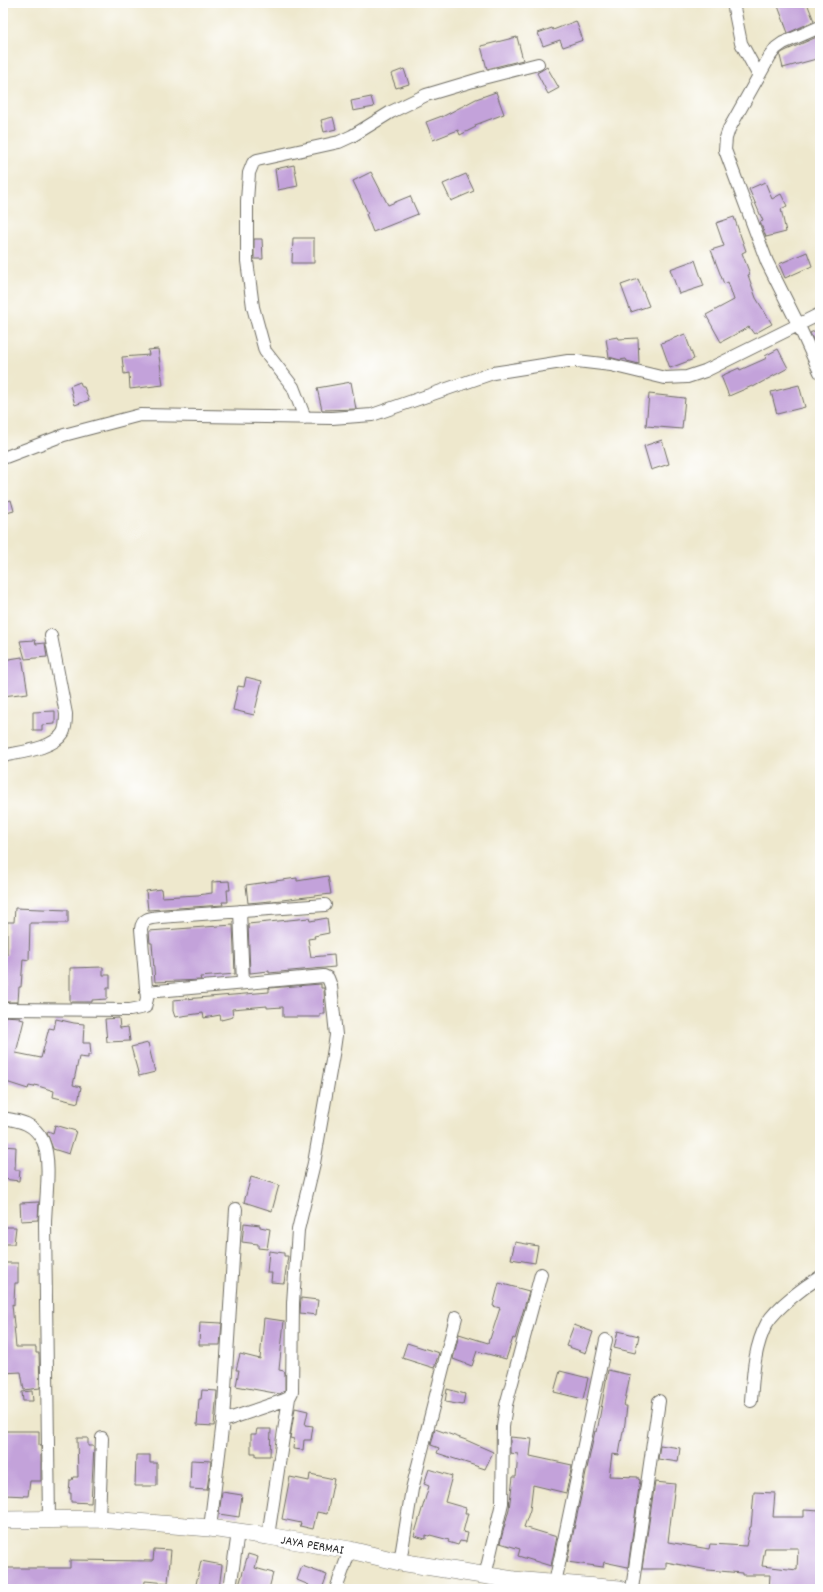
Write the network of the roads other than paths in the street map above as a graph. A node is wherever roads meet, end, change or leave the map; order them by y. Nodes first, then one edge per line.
1 (733, 3) edge
2 (820, 27) edge
3 (538, 64) dead end
4 (759, 76) junction
5 (820, 314) edge
6 (799, 326) junction
7 (820, 372) edge
8 (305, 418) junction
9 (3, 458) edge
10 (51, 636) dead end
11 (3, 756) edge
12 (325, 905) dead end
13 (240, 911) junction
14 (243, 983) junction
15 (146, 992) junction
16 (3, 1009) edge
17 (3, 1118) edge
18 (236, 1209) dead end
19 (541, 1274) dead end
20 (820, 1277) edge
21 (456, 1317) dead end
22 (606, 1340) dead end
23 (289, 1398) junction
24 (659, 1401) dead end
25 (751, 1401) dead end
26 (223, 1421) junction
27 (102, 1438) dead end
28 (99, 1518) junction
29 (49, 1519) junction
30 (3, 1520) edge
31 (210, 1528) junction
32 (238, 1532) junction
33 (268, 1536) junction
34 (350, 1550) junction
35 (400, 1562) junction
36 (485, 1576) junction
37 (555, 1583) junction
38 (230, 1589) edge
39 (336, 1589) edge
40 (620, 1589) edge
41 (632, 1589) edge

1 - 4 street
2 - 4 street
3 - 8 street
4 - 6 street
5 - 6 street
6 - 7 street
6 - 8 street
8 - 9 street
10 - 11 street
12 - 13 street
13 - 14 street
13 - 15 street
14 - 15 street
14 - 23 street
15 - 16 street
17 - 29 street
18 - 26 street
19 - 36 street
20 - 25 street
21 - 35 street
22 - 37 street
23 - 26 street
23 - 33 street
24 - 41 street
26 - 31 street
27 - 28 street
28 - 29 street, JAYA PERMAI
28 - 31 street, JAYA PERMAI
29 - 30 street, JAYA PERMAI
31 - 32 street, JAYA PERMAI
32 - 33 street, JAYA PERMAI
32 - 38 street
33 - 34 street, JAYA PERMAI
34 - 35 street, JAYA PERMAI
34 - 39 street
35 - 36 street, JAYA PERMAI
36 - 37 street, JAYA PERMAI
37 - 40 street, JAYA PERMAI

